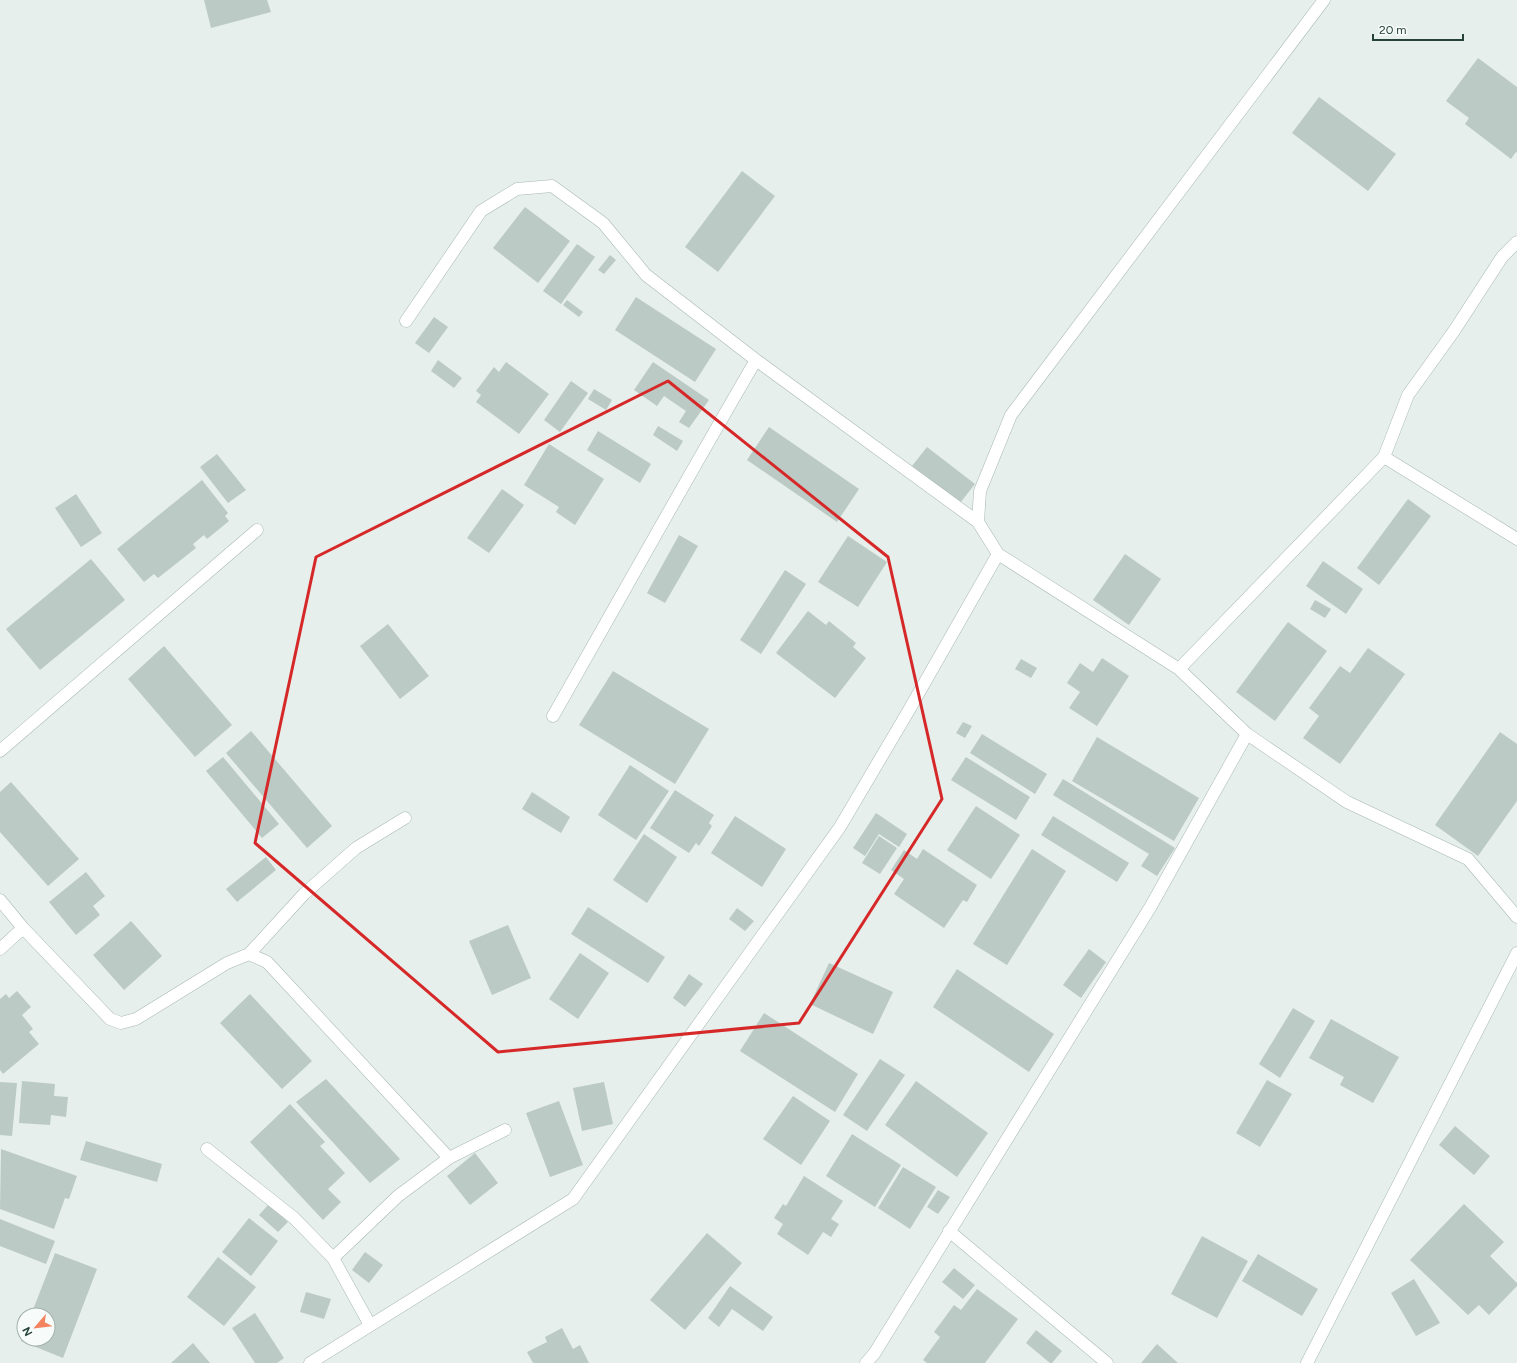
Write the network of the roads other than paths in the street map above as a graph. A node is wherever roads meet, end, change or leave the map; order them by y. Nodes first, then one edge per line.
1 (1324, 0) edge
2 (1517, 242) edge
3 (406, 321) dead end
4 (756, 360) junction
5 (1384, 457) junction
6 (978, 522) junction
7 (256, 530) dead end
8 (1517, 539) edge
9 (998, 554) junction
10 (1179, 669) junction
11 (553, 716) dead end
12 (1247, 734) junction
13 (0, 752) edge
14 (405, 818) dead end
15 (0, 900) edge
16 (1517, 917) edge
17 (23, 928) junction
18 (0, 949) edge
19 (1517, 953) edge
20 (249, 954) junction
21 (505, 1130) dead end
22 (207, 1149) dead end
23 (449, 1158) junction
24 (949, 1231) junction
25 (333, 1258) junction
26 (370, 1325) junction
27 (310, 1363) edge
28 (866, 1363) edge
29 (1106, 1363) edge
30 (1307, 1363) edge

1 - 6 street
2 - 5 street
3 - 4 street
4 - 6 street
4 - 11 street
5 - 8 street
5 - 10 street
6 - 9 street
7 - 13 street
9 - 10 street
9 - 26 street
10 - 12 street
12 - 16 street
12 - 24 street
14 - 20 street
15 - 17 street
17 - 18 street
17 - 20 street
19 - 30 street
20 - 23 street
21 - 23 street
22 - 25 street
23 - 25 street
24 - 28 street
24 - 29 street
25 - 26 street
26 - 27 street

